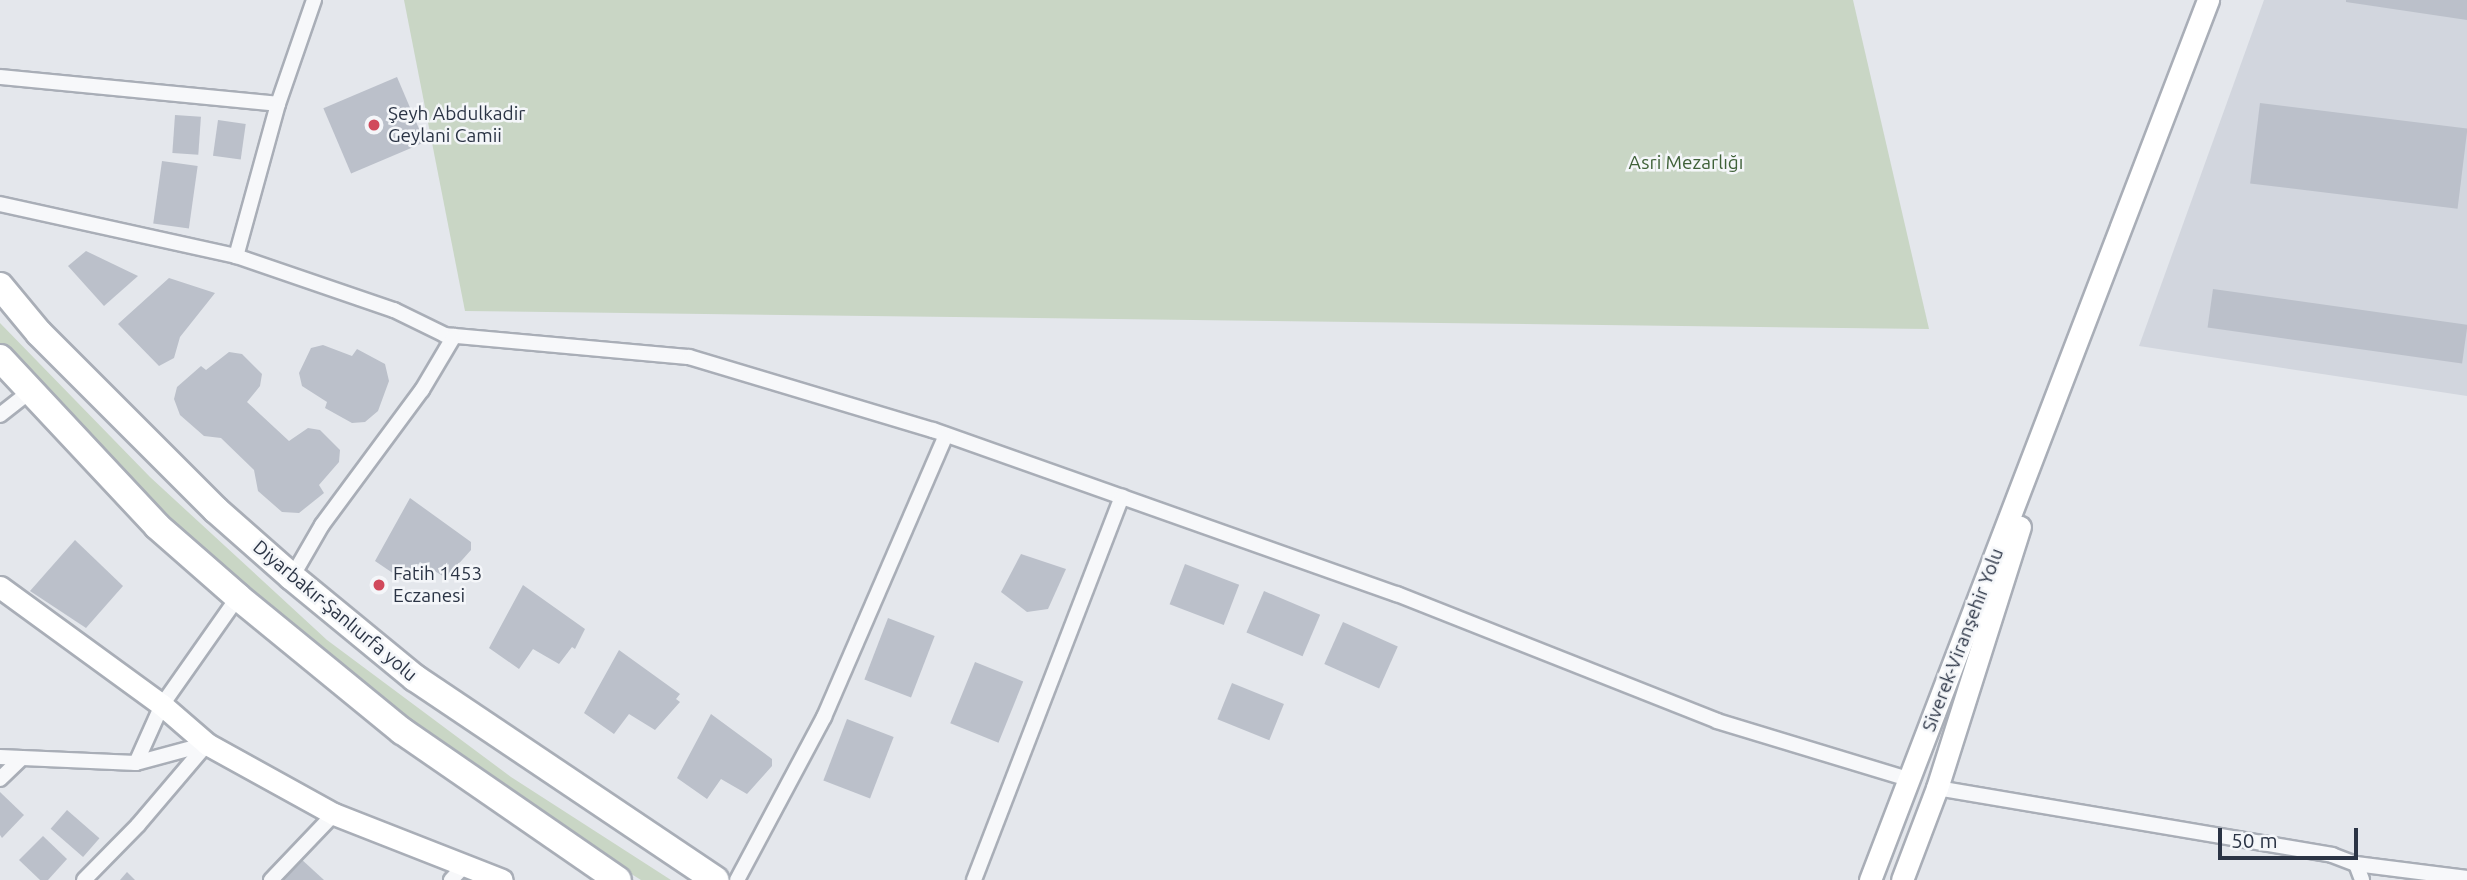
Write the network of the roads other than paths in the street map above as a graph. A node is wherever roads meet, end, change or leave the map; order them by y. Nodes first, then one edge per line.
1 (314, 0) edge
2 (2208, 0) edge
3 (0, 77) edge
4 (278, 104) junction
5 (0, 204) edge
6 (236, 256) junction
7 (0, 286) edge
8 (454, 336) junction
9 (0, 358) edge
10 (29, 393) junction
11 (2056, 401) junction
12 (0, 415) edge
13 (946, 435) junction
14 (1122, 497) junction
15 (292, 577) junction
16 (0, 587) edge
17 (239, 597) junction
18 (162, 705) junction
19 (206, 744) junction
20 (0, 757) edge
21 (22, 758) junction
22 (136, 763) junction
23 (0, 779) edge
24 (1908, 779) junction
25 (1937, 788) junction
26 (334, 814) junction
27 (2356, 864) junction
28 (458, 872) edge
29 (2467, 878) edge
30 (84, 880) edge
31 (271, 880) edge
32 (502, 880) edge
33 (618, 880) edge
34 (716, 880) edge
35 (737, 880) edge
36 (974, 880) edge
37 (1870, 880) edge
38 (1902, 880) edge
39 (2362, 880) edge

1 - 4 street
2 - 11 main road, Siverek-Viranşehir Yolu
3 - 4 street
4 - 6 street
5 - 6 street
6 - 8 street
7 - 15 highway, Diyarbakır-Şanlıurfa yolu
8 - 13 street
8 - 15 street
9 - 10 highway
10 - 12 street
10 - 17 highway
11 - 24 main road, Siverek-Viranşehir Yolu
11 - 25 main road, Siverek-Viranşehir Yolu
13 - 14 street
13 - 35 street
14 - 24 street
14 - 36 street
15 - 34 highway, Diyarbakır-Şanlıurfa yolu
16 - 18 main road
17 - 18 street
17 - 33 highway
18 - 19 main road
18 - 22 street
19 - 22 street
19 - 26 main road
19 - 30 street
20 - 21 street
21 - 22 street
21 - 23 street
24 - 37 main road, Siverek-Viranşehir Yolu
25 - 27 street
25 - 38 main road, Siverek-Viranşehir Yolu
26 - 28 main road
26 - 31 street
27 - 29 street
27 - 39 street
28 - 32 main road

